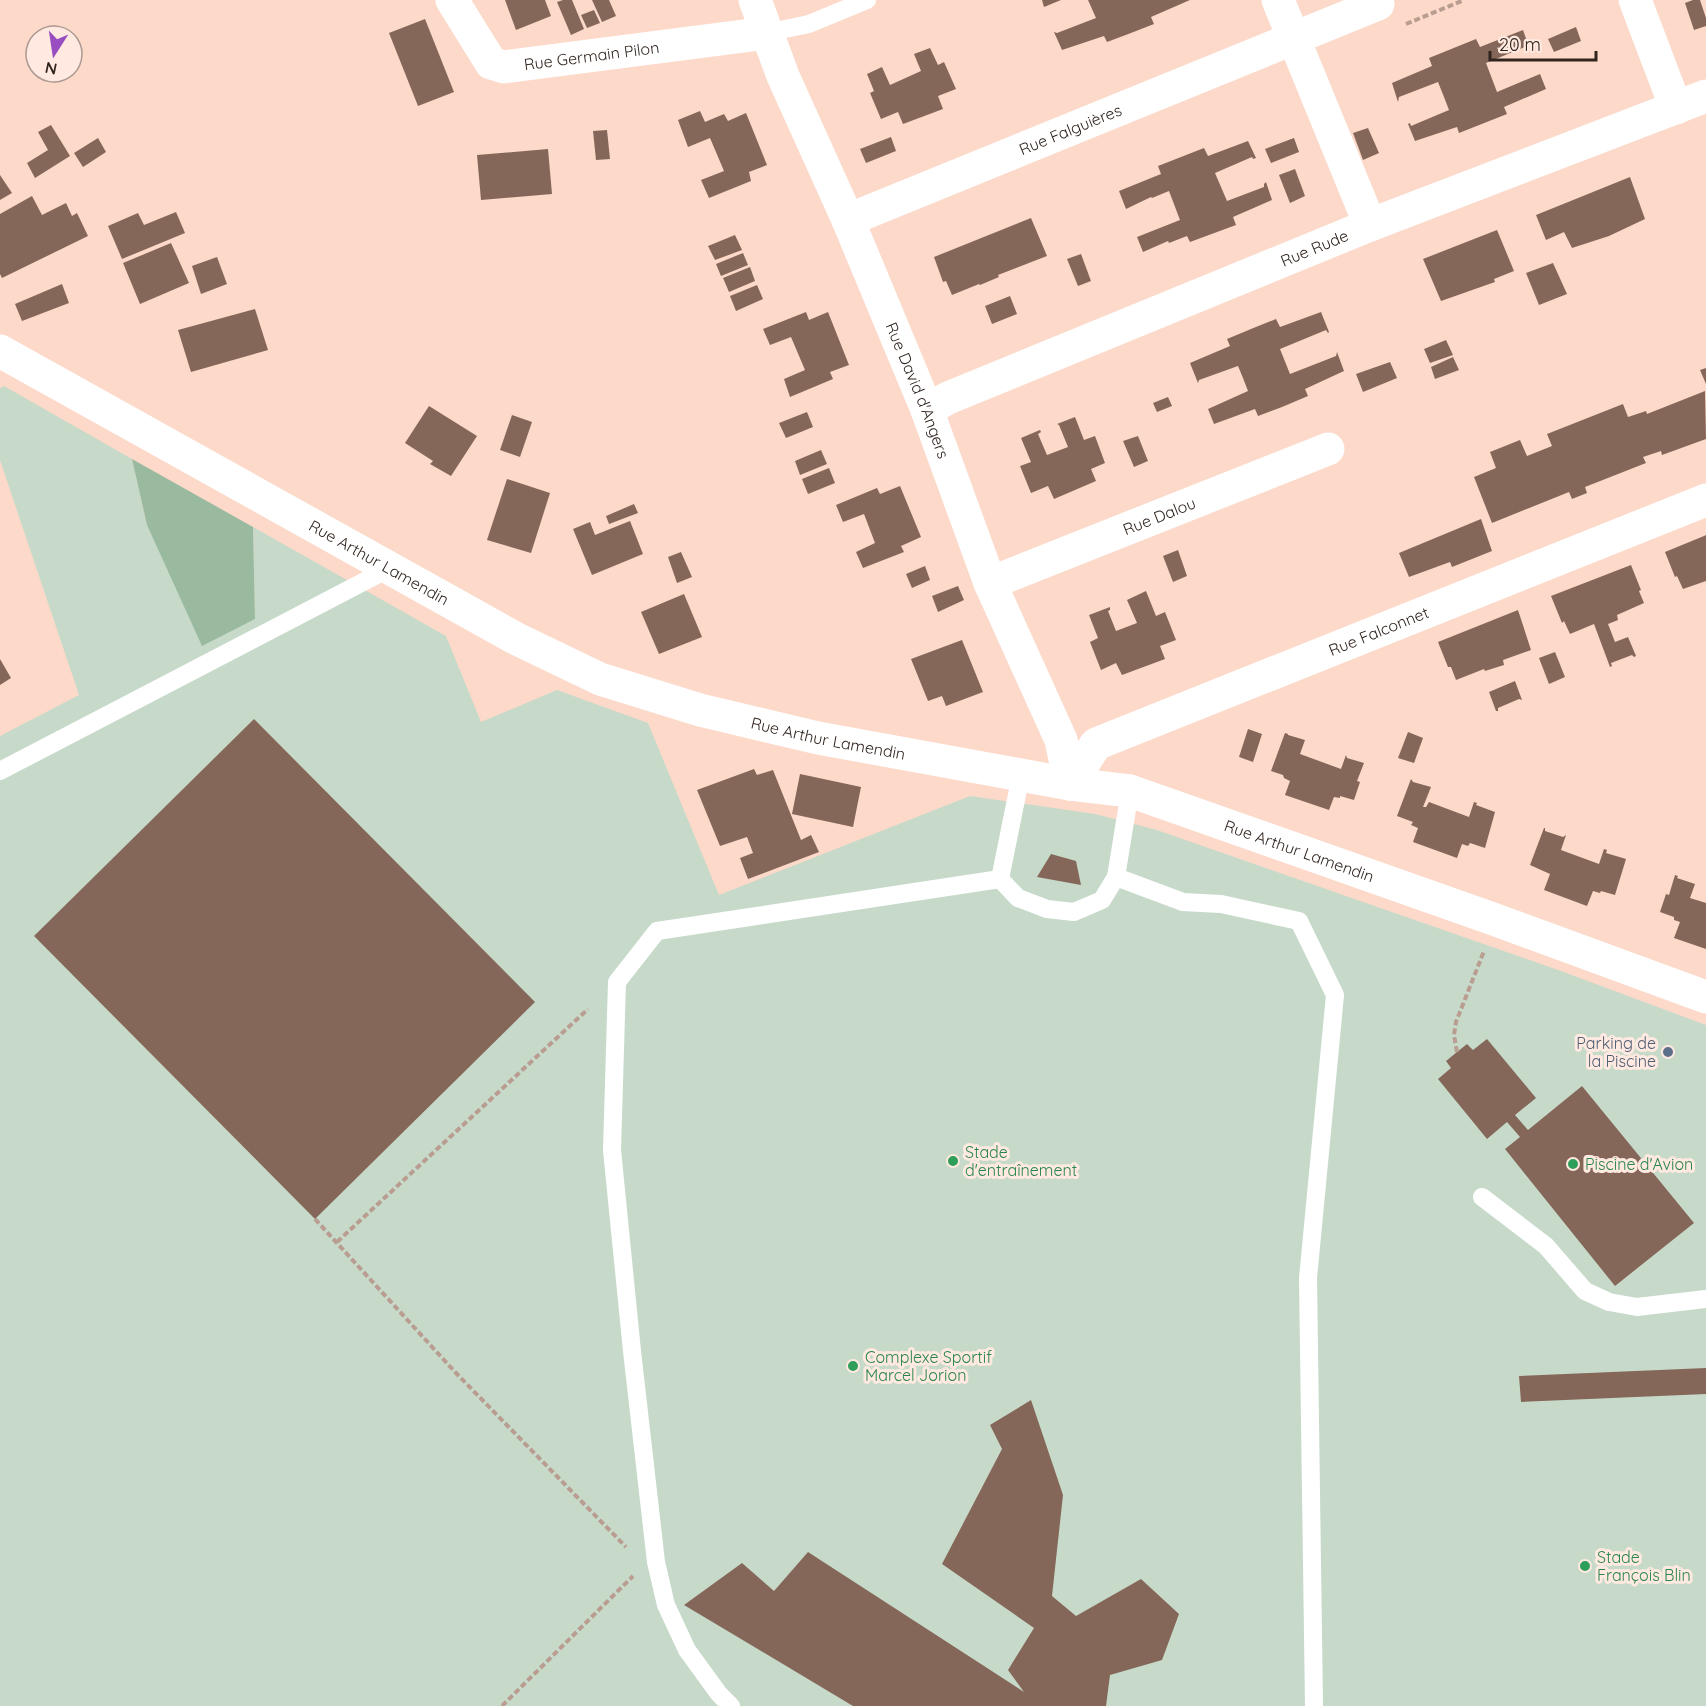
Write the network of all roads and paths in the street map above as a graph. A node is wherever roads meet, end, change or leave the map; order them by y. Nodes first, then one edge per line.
1 (452, 0) edge
2 (755, 0) edge
3 (867, 0) edge
4 (1278, 0) edge
5 (1464, 0) edge
6 (1635, 0) edge
7 (1378, 3) joint
8 (766, 33) junction
9 (1294, 38) junction
10 (1706, 96) edge
11 (1676, 108) junction
12 (848, 220) junction
13 (1370, 225) junction
14 (0, 351) edge
15 (927, 410) junction
16 (1328, 449) dead end
17 (1706, 500) edge
18 (390, 567) junction
19 (990, 583) junction
20 (0, 771) edge
21 (1022, 775) junction
22 (1070, 784) junction
23 (1130, 791) junction
24 (1116, 877) junction
25 (1000, 879) junction
26 (1496, 920) junction
27 (617, 982) junction
28 (1706, 997) edge
29 (1457, 1052) dead end
30 (1482, 1197) dead end
31 (315, 1219) dead end
32 (337, 1242) junction
33 (1706, 1299) edge
34 (648, 1563) junction
35 (502, 1706) edge
36 (731, 1706) edge
37 (1314, 1706) edge

1 - 8 street, Rue Germain Pilon
2 - 8 street, Rue David d'Angers
3 - 8 lane
4 - 9 street
5 - 7 path
6 - 11 street
7 - 9 street, Rue Falguières
8 - 12 street, Rue David d'Angers
9 - 12 street, Rue Falguières
9 - 13 street
10 - 11 street, Rue Rude
11 - 13 street, Rue Rude
12 - 15 street, Rue David d'Angers
13 - 15 street, Rue Rude
14 - 18 street, Rue Arthur Lamendin
15 - 19 street, Rue David d'Angers
16 - 19 street, Rue Dalou
17 - 22 street, Rue Falconnet
18 - 20 lane
18 - 21 street, Rue Arthur Lamendin
19 - 22 street, Rue David d'Angers
21 - 22 street, Rue Arthur Lamendin
21 - 25 lane
22 - 23 street, Rue Arthur Lamendin
23 - 24 lane
23 - 26 street, Rue Arthur Lamendin
24 - 25 lane
24 - 37 lane
25 - 27 lane
26 - 28 street, Rue Arthur Lamendin
26 - 29 path
27 - 32 path
27 - 34 lane
30 - 33 lane
31 - 32 path
32 - 34 path
34 - 35 path
34 - 36 lane

